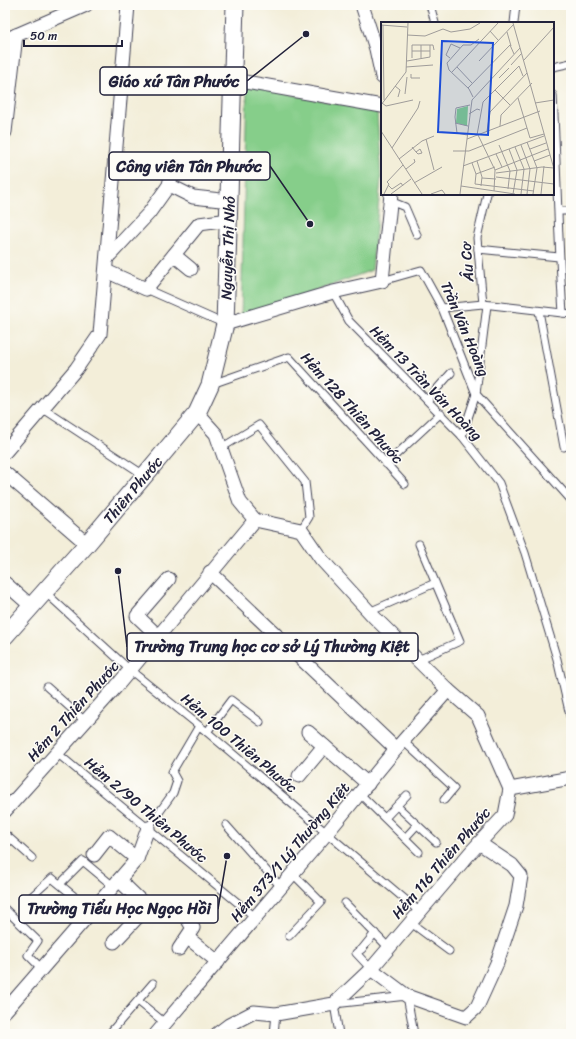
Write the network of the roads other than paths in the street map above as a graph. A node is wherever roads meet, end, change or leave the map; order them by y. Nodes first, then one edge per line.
1 (86, 5) edge
2 (128, 5) edge
3 (235, 5) edge
4 (362, 5) edge
5 (430, 5) edge
6 (516, 5) edge
7 (435, 22) edge
8 (514, 22) edge
9 (10, 38) edge
10 (571, 63) edge
11 (554, 67) edge
12 (381, 72) edge
13 (234, 80) junction
14 (381, 106) edge
15 (554, 114) edge
16 (5, 132) edge
17 (174, 163) dead end
18 (169, 185) junction
19 (486, 195) edge
20 (390, 198) edge
21 (230, 201) junction
22 (559, 211) junction
23 (571, 211) edge
24 (229, 220) junction
25 (417, 235) dead end
26 (478, 249) junction
27 (174, 255) junction
28 (559, 257) junction
29 (107, 258) junction
30 (190, 269) dead end
31 (106, 271) junction
32 (382, 281) junction
33 (146, 289) junction
34 (333, 292) junction
35 (485, 304) junction
36 (442, 308) junction
37 (539, 311) junction
38 (567, 313) edge
39 (225, 324) junction
40 (450, 374) dead end
41 (210, 385) junction
42 (476, 394) junction
43 (427, 400) junction
44 (42, 408) junction
45 (197, 413) junction
46 (440, 414) junction
47 (462, 436) junction
48 (564, 447) dead end
49 (221, 448) junction
50 (5, 452) edge
51 (386, 464) junction
52 (5, 473) edge
53 (146, 476) junction
54 (405, 484) dead end
55 (571, 500) edge
56 (255, 520) junction
57 (301, 530) junction
58 (87, 544) junction
59 (419, 544) dead end
60 (210, 572) junction
61 (169, 579) dead end
62 (5, 583) edge
63 (435, 583) junction
64 (45, 592) junction
65 (31, 606) junction
66 (369, 612) junction
67 (5, 636) edge
68 (158, 636) junction
69 (418, 660) junction
70 (130, 670) junction
71 (47, 687) dead end
72 (448, 690) junction
73 (571, 720) edge
74 (85, 721) junction
75 (260, 722) dead end
76 (199, 726) junction
77 (207, 732) junction
78 (308, 732) dead end
79 (400, 745) junction
80 (324, 746) junction
81 (57, 753) junction
82 (299, 776) dead end
83 (571, 778) edge
84 (364, 789) junction
85 (510, 789) junction
86 (407, 796) dead end
87 (444, 800) dead end
88 (397, 806) junction
89 (5, 811) edge
90 (385, 818) junction
91 (226, 825) dead end
92 (417, 825) junction
93 (148, 828) junction
94 (327, 833) junction
95 (5, 834) edge
96 (405, 838) junction
97 (436, 842) dead end
98 (480, 843) junction
99 (420, 852) dead end
100 (94, 855) dead end
101 (32, 858) dead end
102 (137, 859) junction
103 (292, 874) junction
104 (116, 883) junction
105 (60, 884) junction
106 (281, 887) junction
107 (32, 896) dead end
108 (345, 903) dead end
109 (5, 909) edge
110 (92, 911) junction
111 (420, 912) junction
112 (255, 917) junction
113 (188, 920) dead end
114 (410, 923) junction
115 (375, 933) junction
116 (289, 936) dead end
117 (188, 938) junction
118 (114, 942) dead end
119 (389, 948) junction
120 (179, 949) dead end
121 (449, 951) dead end
122 (218, 962) junction
123 (42, 969) junction
124 (371, 969) junction
125 (153, 983) dead end
126 (407, 996) junction
127 (138, 1001) junction
128 (334, 1004) junction
129 (5, 1011) edge
130 (276, 1014) junction
131 (165, 1023) junction
132 (109, 1034) edge
133 (156, 1034) edge
134 (217, 1034) edge
135 (274, 1034) edge
136 (339, 1034) edge
137 (414, 1034) edge

1 - 9 street
2 - 29 street
3 - 13 street, Nguyễn Thị Nhỏ
4 - 12 street
5 - 7 lane
6 - 8 lane
9 - 16 street
10 - 11 lane
13 - 14 street
13 - 21 street, Nguyễn Thị Nhỏ
15 - 22 lane
17 - 18 street
18 - 21 street
18 - 29 street
19 - 26 lane, Âu Cơ
20 - 25 lane
20 - 32 street
21 - 24 street, Nguyễn Thị Nhỏ
22 - 23 lane
22 - 28 lane
24 - 27 street
24 - 39 street, Nguyễn Thị Nhỏ
26 - 28 lane
26 - 35 lane, Âu Cơ
27 - 30 street
27 - 33 street
28 - 38 lane
29 - 31 street
31 - 33 street
31 - 44 street
32 - 34 street, Trần Văn Hoàng
32 - 36 lane, Trần Văn Hoàng
33 - 39 lane
34 - 39 street, Trần Văn Hoàng
34 - 43 lane, Hẻm 13 Trần Văn Hoàng
35 - 36 lane
35 - 37 lane
35 - 42 lane, Âu Cơ
36 - 42 lane, Trần Văn Hoàng
37 - 38 lane
37 - 48 lane
39 - 41 street, Thiên Phước
40 - 43 lane
41 - 45 street, Thiên Phước
41 - 51 lane, Hẻm 128 Thiên Phước
42 - 47 lane
42 - 55 lane
43 - 46 lane, Hẻm 13 Trần Văn Hoàng
44 - 50 street
44 - 53 lane
45 - 49 street
45 - 53 street, Thiên Phước
46 - 47 lane, Hẻm 13 Trần Văn Hoàng
46 - 51 lane
47 - 73 lane, Hẻm 13 Trần Văn Hoàng
49 - 56 street
49 - 57 lane
51 - 54 lane, Hẻm 128 Thiên Phước
52 - 58 street
53 - 58 street, Thiên Phước
56 - 57 street
56 - 60 street, Hẻm 2 Thiên Phước
57 - 66 street
58 - 64 street, Thiên Phước
59 - 63 lane
60 - 68 street, Hẻm 2 Thiên Phước
60 - 79 street
61 - 68 street
62 - 65 street
63 - 66 lane
63 - 69 lane
64 - 65 street, Thiên Phước
64 - 70 lane, Hẻm 100 Thiên Phước
65 - 67 street, Thiên Phước
66 - 69 street
68 - 70 street, Hẻm 2 Thiên Phước
69 - 72 street
70 - 74 street, Hẻm 2 Thiên Phước
70 - 76 lane, Hẻm 100 Thiên Phước
71 - 74 lane
72 - 79 street, Hẻm 373/1 Lý Thường Kiệt
72 - 85 street
74 - 81 street, Hẻm 2 Thiên Phước
75 - 77 lane
76 - 77 lane, Hẻm 100 Thiên Phước
76 - 93 lane
77 - 94 lane, Hẻm 100 Thiên Phước
78 - 80 street
79 - 84 street, Hẻm 373/1 Lý Thường Kiệt
79 - 87 lane
80 - 82 street
80 - 84 street
81 - 89 street, Hẻm 2 Thiên Phước
81 - 93 lane, Hẻm 2/90 Thiên Phước
83 - 85 street
84 - 90 lane
84 - 94 street, Hẻm 373/1 Lý Thường Kiệt
85 - 98 street, Hẻm 116 Thiên Phước
86 - 88 lane
88 - 90 lane
88 - 92 lane
90 - 96 lane
91 - 106 lane
92 - 96 lane
92 - 97 lane
93 - 102 street
93 - 112 lane, Hẻm 2/90 Thiên Phước
94 - 103 street, Hẻm 373/1 Lý Thường Kiệt
94 - 111 lane, Hẻm 100 Thiên Phước
95 - 101 lane
96 - 99 lane
98 - 111 street, Hẻm 116 Thiên Phước
98 - 126 street
100 - 102 street
102 - 104 street
103 - 106 street, Hẻm 373/1 Lý Thường Kiệt
103 - 116 lane
104 - 105 lane
104 - 110 street
104 - 118 street
105 - 107 lane
105 - 110 lane
106 - 112 street, Hẻm 373/1 Lý Thường Kiệt
108 - 115 lane
109 - 123 lane
110 - 123 street
111 - 114 street, Hẻm 116 Thiên Phước
112 - 122 street, Hẻm 373/1 Lý Thường Kiệt
113 - 117 street
114 - 119 street, Hẻm 116 Thiên Phước
114 - 121 lane
115 - 119 lane
115 - 124 lane
117 - 120 street
117 - 122 street
119 - 124 street, Hẻm 116 Thiên Phước
122 - 131 street, Hẻm 373/1 Lý Thường Kiệt
123 - 129 street
124 - 126 street
124 - 128 street, Hẻm 116 Thiên Phước
125 - 127 lane
126 - 128 lane
126 - 137 lane
127 - 131 lane
127 - 132 lane
128 - 130 street
128 - 136 lane
130 - 134 street
130 - 135 lane
131 - 133 street, Hẻm 373/1 Lý Thường Kiệt

